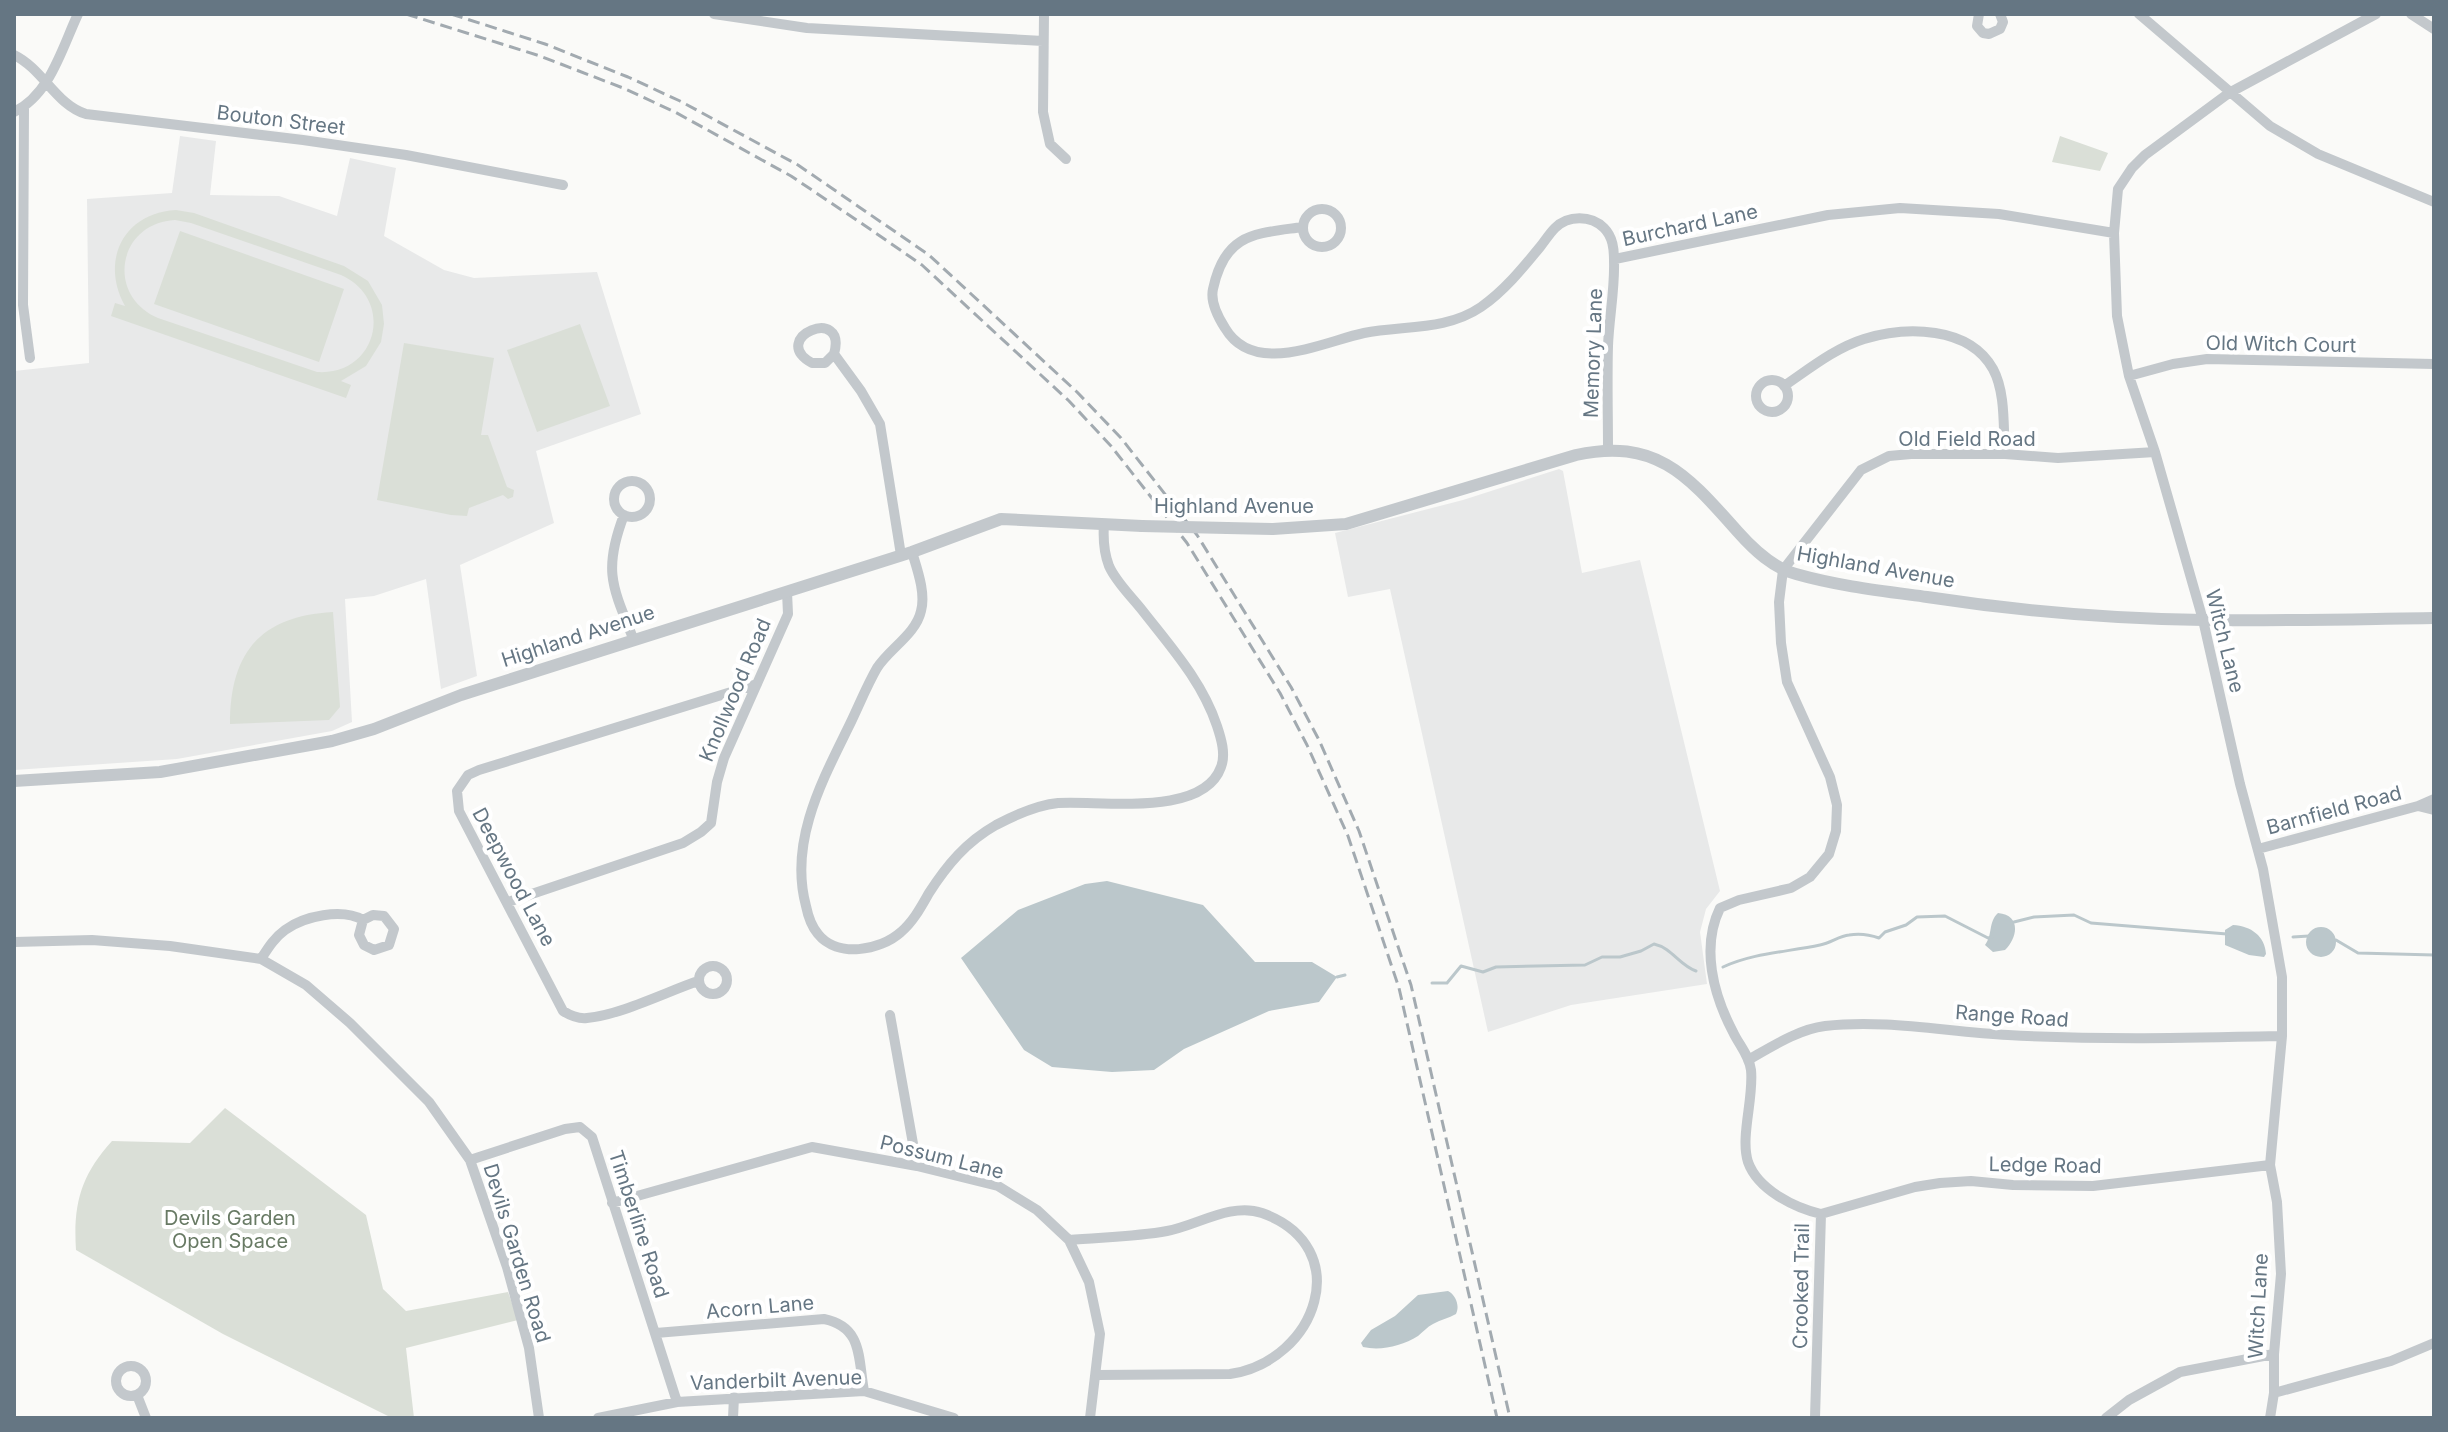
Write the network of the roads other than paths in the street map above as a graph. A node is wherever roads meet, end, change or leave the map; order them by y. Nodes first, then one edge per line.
1 (78, 14) edge
2 (714, 14) edge
3 (1044, 14) edge
4 (1979, 14) edge
5 (2000, 14) edge
6 (2139, 14) edge
7 (2376, 14) edge
8 (2411, 14) edge
9 (2434, 29) edge
10 (1043, 41) junction
11 (14, 55) edge
12 (47, 82) junction
13 (2229, 93) junction
14 (19, 110) edge
15 (1066, 159) dead end
16 (563, 185) dead end
17 (2434, 202) edge
18 (1302, 227) dead end
19 (2114, 233) junction
20 (1615, 259) junction
21 (834, 354) dead end
22 (30, 358) dead end
23 (2434, 364) edge
24 (2129, 376) junction
25 (1784, 386) dead end
26 (1608, 449) junction
27 (2155, 452) junction
28 (2005, 454) junction
29 (624, 515) dead end
30 (1104, 524) junction
31 (906, 554) junction
32 (1783, 570) junction
33 (787, 592) junction
34 (2434, 618) edge
35 (2203, 620) junction
36 (633, 638) junction
37 (757, 684) junction
38 (14, 781) edge
39 (2434, 799) edge
40 (2418, 806) junction
41 (2434, 810) edge
42 (2258, 849) junction
43 (508, 902) junction
44 (363, 920) dead end
45 (14, 942) edge
46 (261, 959) junction
47 (698, 981) dead end
48 (890, 1015) dead end
49 (2282, 1036) junction
50 (1748, 1060) junction
51 (470, 1160) junction
52 (2270, 1165) junction
53 (917, 1166) junction
54 (612, 1203) junction
55 (1821, 1214) junction
56 (1069, 1240) junction
57 (656, 1333) junction
58 (2434, 1343) edge
59 (2274, 1354) junction
60 (1097, 1375) junction
61 (864, 1391) junction
62 (2274, 1393) junction
63 (137, 1395) dead end
64 (734, 1397) junction
65 (677, 1402) junction
66 (146, 1418) edge
67 (539, 1418) edge
68 (598, 1418) edge
69 (733, 1418) edge
70 (953, 1418) edge
71 (1090, 1418) edge
72 (1815, 1418) edge
73 (2106, 1418) edge
74 (2269, 1418) edge

1 - 12 street
2 - 10 street
3 - 10 street
4 - 5 street
6 - 13 street
7 - 13 street, Witch Lane
8 - 9 street
10 - 15 street
11 - 12 street, Bouton Street
12 - 14 street
12 - 16 street, Bouton Street
13 - 17 street
13 - 19 street, Witch Lane
14 - 22 street
18 - 20 street, Burchard Lane
19 - 20 street, Burchard Lane
19 - 24 street, Witch Lane
20 - 26 street, Memory Lane
21 - 31 street
23 - 24 street, Old Witch Court
24 - 27 street, Witch Lane
25 - 28 street
26 - 30 street, Highland Avenue, bridge
26 - 32 street, Highland Avenue
27 - 28 street, Old Field Road
27 - 35 street, Witch Lane
28 - 32 street, Old Field Road
29 - 36 street
30 - 31 street, Highland Avenue
30 - 31 street
31 - 33 street, Highland Avenue
32 - 35 street, Highland Avenue
32 - 50 street, Crooked Trail
33 - 36 street, Highland Avenue
33 - 37 street, Knollwood Road
34 - 35 street, Highland Avenue
35 - 42 street, Witch Lane
36 - 38 street, Highland Avenue
37 - 43 street, Knollwood Road
37 - 43 street, Deepwood Lane
39 - 40 street, Barnfield Road
40 - 41 street, Barnfield Road
40 - 42 street, Barnfield Road
42 - 49 street, Witch Lane
43 - 47 street, Deepwood Lane
44 - 46 street
45 - 46 street, Devils Garden Road
46 - 51 street, Devils Garden Road
48 - 53 street
49 - 50 street, Range Road
49 - 52 street, Witch Lane
50 - 55 street, Crooked Trail
51 - 54 street, Timberline Road
51 - 67 street, Devils Garden Road
52 - 55 street, Ledge Road
52 - 59 street, Witch Lane
53 - 54 street, Possum Lane
53 - 56 street, Possum Lane
54 - 57 street, Timberline Road
55 - 72 street, Crooked Trail
56 - 60 street, Possum Lane
56 - 60 street
57 - 61 street, Acorn Lane
57 - 65 street, Timberline Road
58 - 62 street
59 - 62 street, Witch Lane
59 - 73 street
60 - 71 street, Possum Lane
61 - 64 street, Vanderbilt Avenue
61 - 70 street, Vanderbilt Avenue
62 - 74 street, Witch Lane
63 - 66 street
64 - 65 street, Vanderbilt Avenue
64 - 69 street
65 - 68 street, Vanderbilt Avenue

